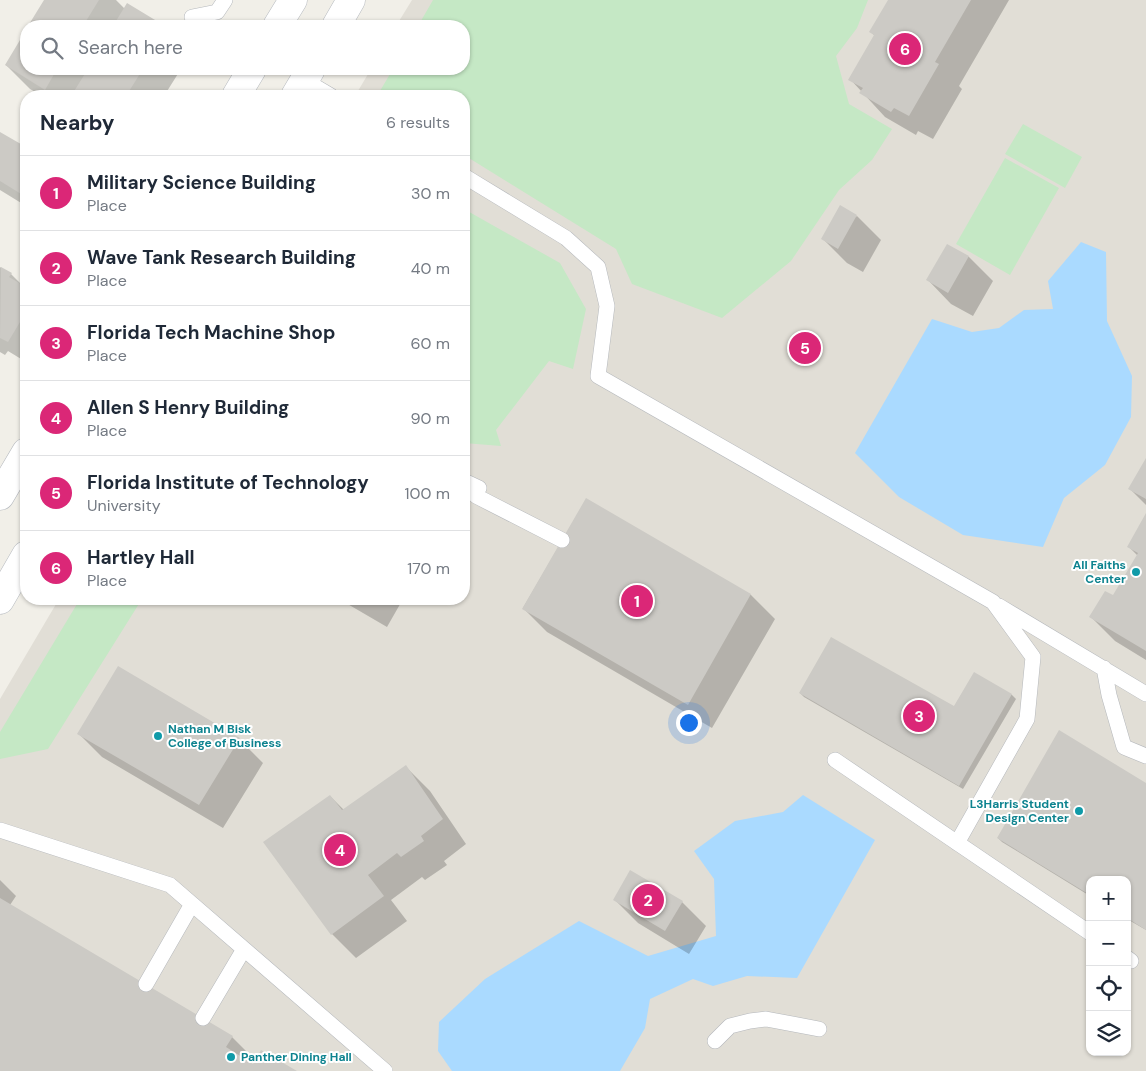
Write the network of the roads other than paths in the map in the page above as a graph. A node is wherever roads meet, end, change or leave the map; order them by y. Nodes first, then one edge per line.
1 (225, 0) edge
2 (293, 0) edge
3 (351, 0) edge
4 (192, 17) dead end
5 (281, 20) edge
6 (339, 20) edge
7 (248, 75) edge
8 (303, 82) edge
9 (240, 90) edge
10 (319, 90) edge
11 (470, 180) edge
12 (20, 462) edge
13 (470, 486) edge
14 (0, 496) edge
15 (562, 540) dead end
16 (20, 565) edge
17 (0, 600) edge
18 (993, 602) junction
19 (1104, 668) junction
20 (1146, 694) edge
21 (1146, 756) edge
22 (835, 760) dead end
23 (0, 830) edge
24 (958, 843) junction
25 (192, 904) junction
26 (1086, 930) edge
27 (244, 949) junction
28 (146, 984) dead end
29 (203, 1018) dead end
30 (819, 1029) dead end
31 (714, 1041) dead end
32 (385, 1071) edge

1 - 4 lane
2 - 5 main road
3 - 6 main road
7 - 9 main road
8 - 10 lane
11 - 18 lane
12 - 14 main road
13 - 15 lane
16 - 17 main road
18 - 19 lane
18 - 24 lane
19 - 20 lane
19 - 21 lane
22 - 24 lane
23 - 25 lane
24 - 26 lane
25 - 27 lane
25 - 28 lane
27 - 29 lane
27 - 32 lane
30 - 31 lane

